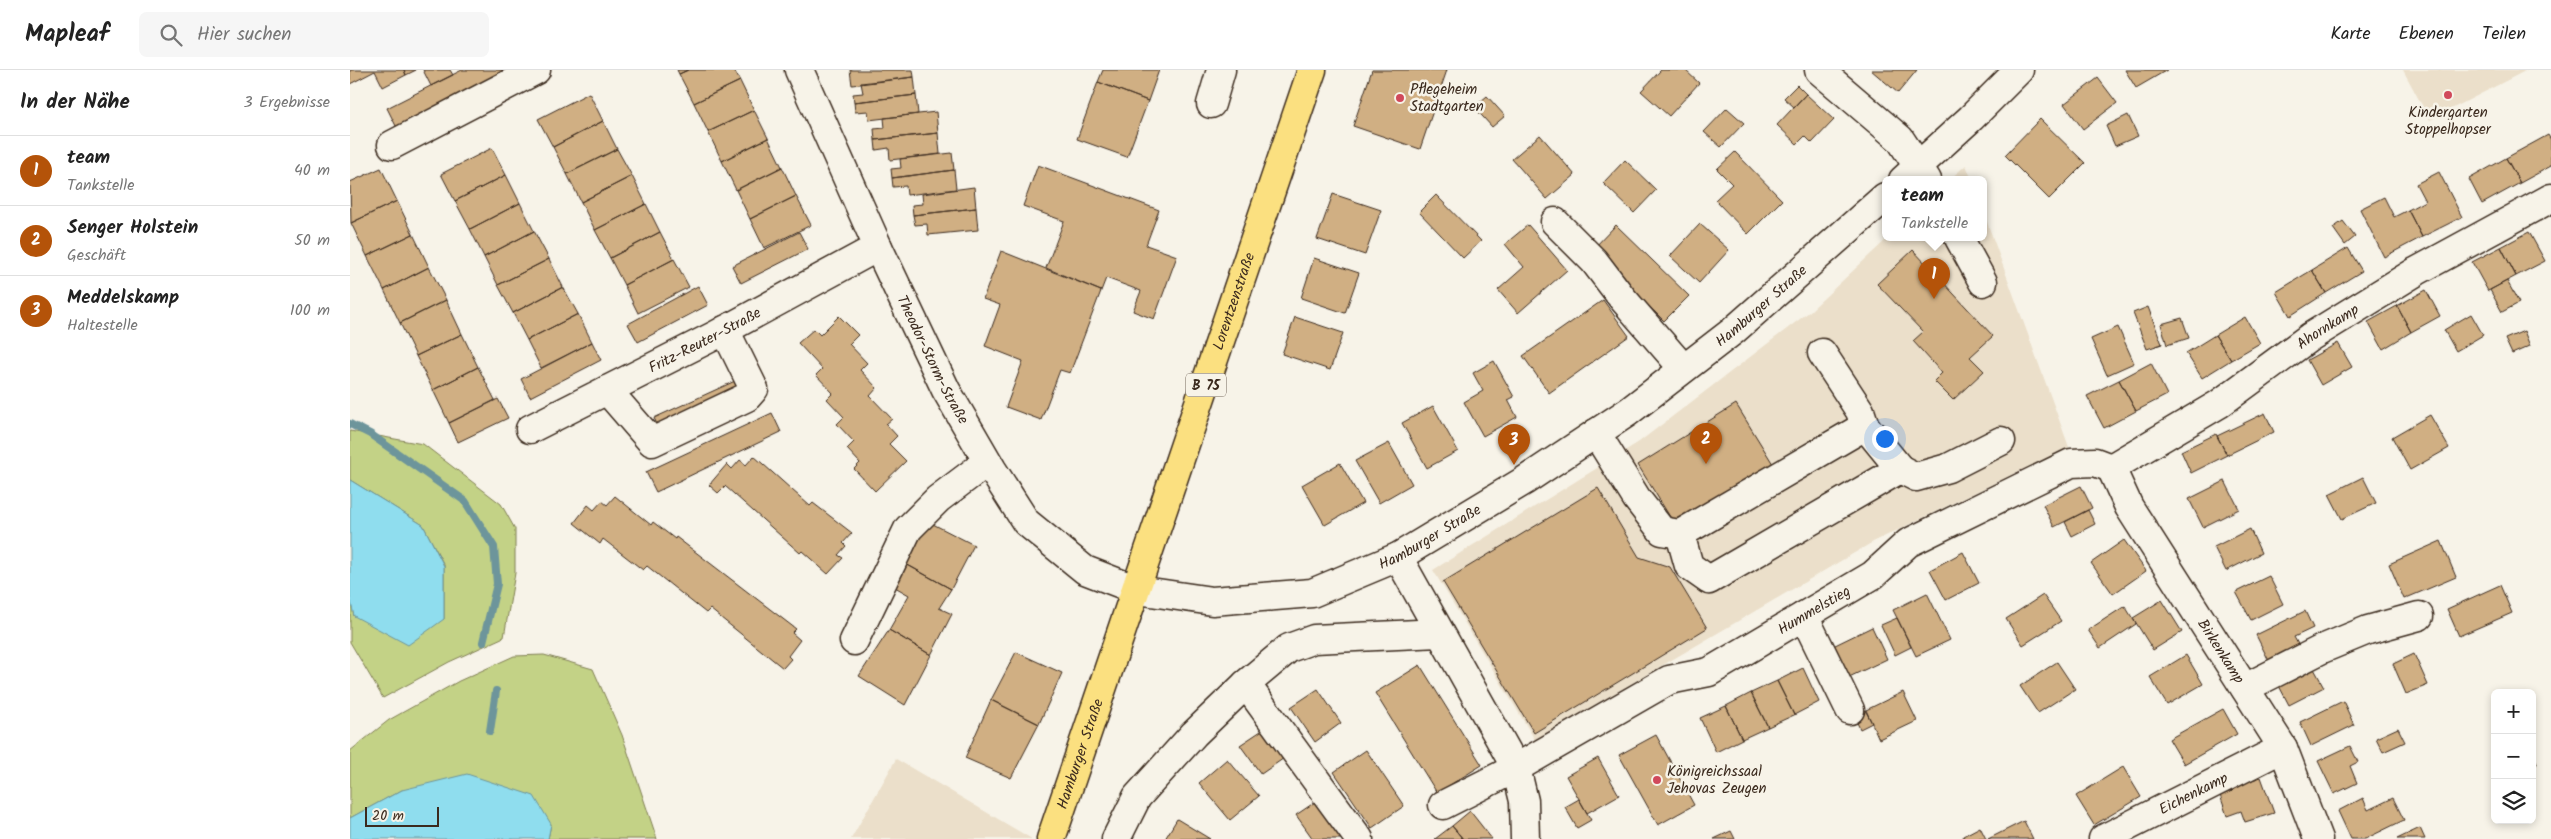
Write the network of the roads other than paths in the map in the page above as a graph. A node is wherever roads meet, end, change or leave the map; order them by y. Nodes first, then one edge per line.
1 (536, 70) edge
2 (799, 70) edge
3 (1222, 70) edge
4 (1312, 70) edge
5 (1819, 70) edge
6 (2019, 70) edge
7 (1210, 104) dead end
8 (392, 144) dead end
9 (1916, 175) edge
10 (2551, 198) edge
11 (1882, 200) edge
12 (1555, 222) dead end
13 (1961, 241) edge
14 (878, 247) junction
15 (1983, 282) dead end
16 (725, 330) junction
17 (1822, 353) dead end
18 (1683, 368) junction
19 (607, 390) junction
20 (1865, 426) junction
21 (530, 429) dead end
22 (1596, 433) junction
23 (2001, 441) dead end
24 (988, 462) junction
25 (2111, 468) junction
26 (1900, 469) junction
27 (1680, 534) junction
28 (1398, 557) junction
29 (1136, 590) junction
30 (1804, 616) junction
31 (2418, 616) dead end
32 (1438, 633) junction
33 (854, 641) dead end
34 (1251, 680) junction
35 (2244, 688) junction
36 (1850, 710) dead end
37 (2284, 748) junction
38 (1516, 768) junction
39 (1328, 774) dead end
40 (1443, 805) dead end
41 (1051, 839) edge
42 (1116, 839) edge
43 (1359, 839) edge
44 (1525, 839) edge
45 (2103, 839) edge
46 (2318, 839) edge

1 - 8 street
2 - 14 street, Theodor-Storm-Straße
3 - 7 street
4 - 29 main road, Lorentzenstraße / B 75
5 - 9 street
6 - 9 street
10 - 25 street, Ahornkamp
11 - 18 street, Hamburger Straße
12 - 18 street
13 - 15 street
14 - 16 street, Fritz-Reuter-Straße
14 - 24 street, Theodor-Storm-Straße
16 - 19 street, Fritz-Reuter-Straße
16 - 19 street
17 - 20 street
18 - 22 street, Hamburger Straße
19 - 21 street, Fritz-Reuter-Straße
20 - 26 street
20 - 27 street
22 - 27 street
22 - 28 street, Hamburger Straße
23 - 26 street
24 - 29 street, Theodor-Storm-Straße
24 - 33 street
25 - 30 street, Hummelstieg
25 - 35 street, Birkenkamp
26 - 27 street
28 - 29 street, Hamburger Straße
28 - 32 street
29 - 41 main road, Hamburger Straße / B 75
30 - 36 street
30 - 38 street, Hummelstieg
31 - 35 street
32 - 34 street
32 - 38 street
34 - 39 street
34 - 42 street
34 - 43 street
35 - 37 street, Birkenkamp
37 - 45 street, Eichenkamp
37 - 46 street, Birkenkamp
38 - 40 street, Hummelstieg
38 - 44 street

